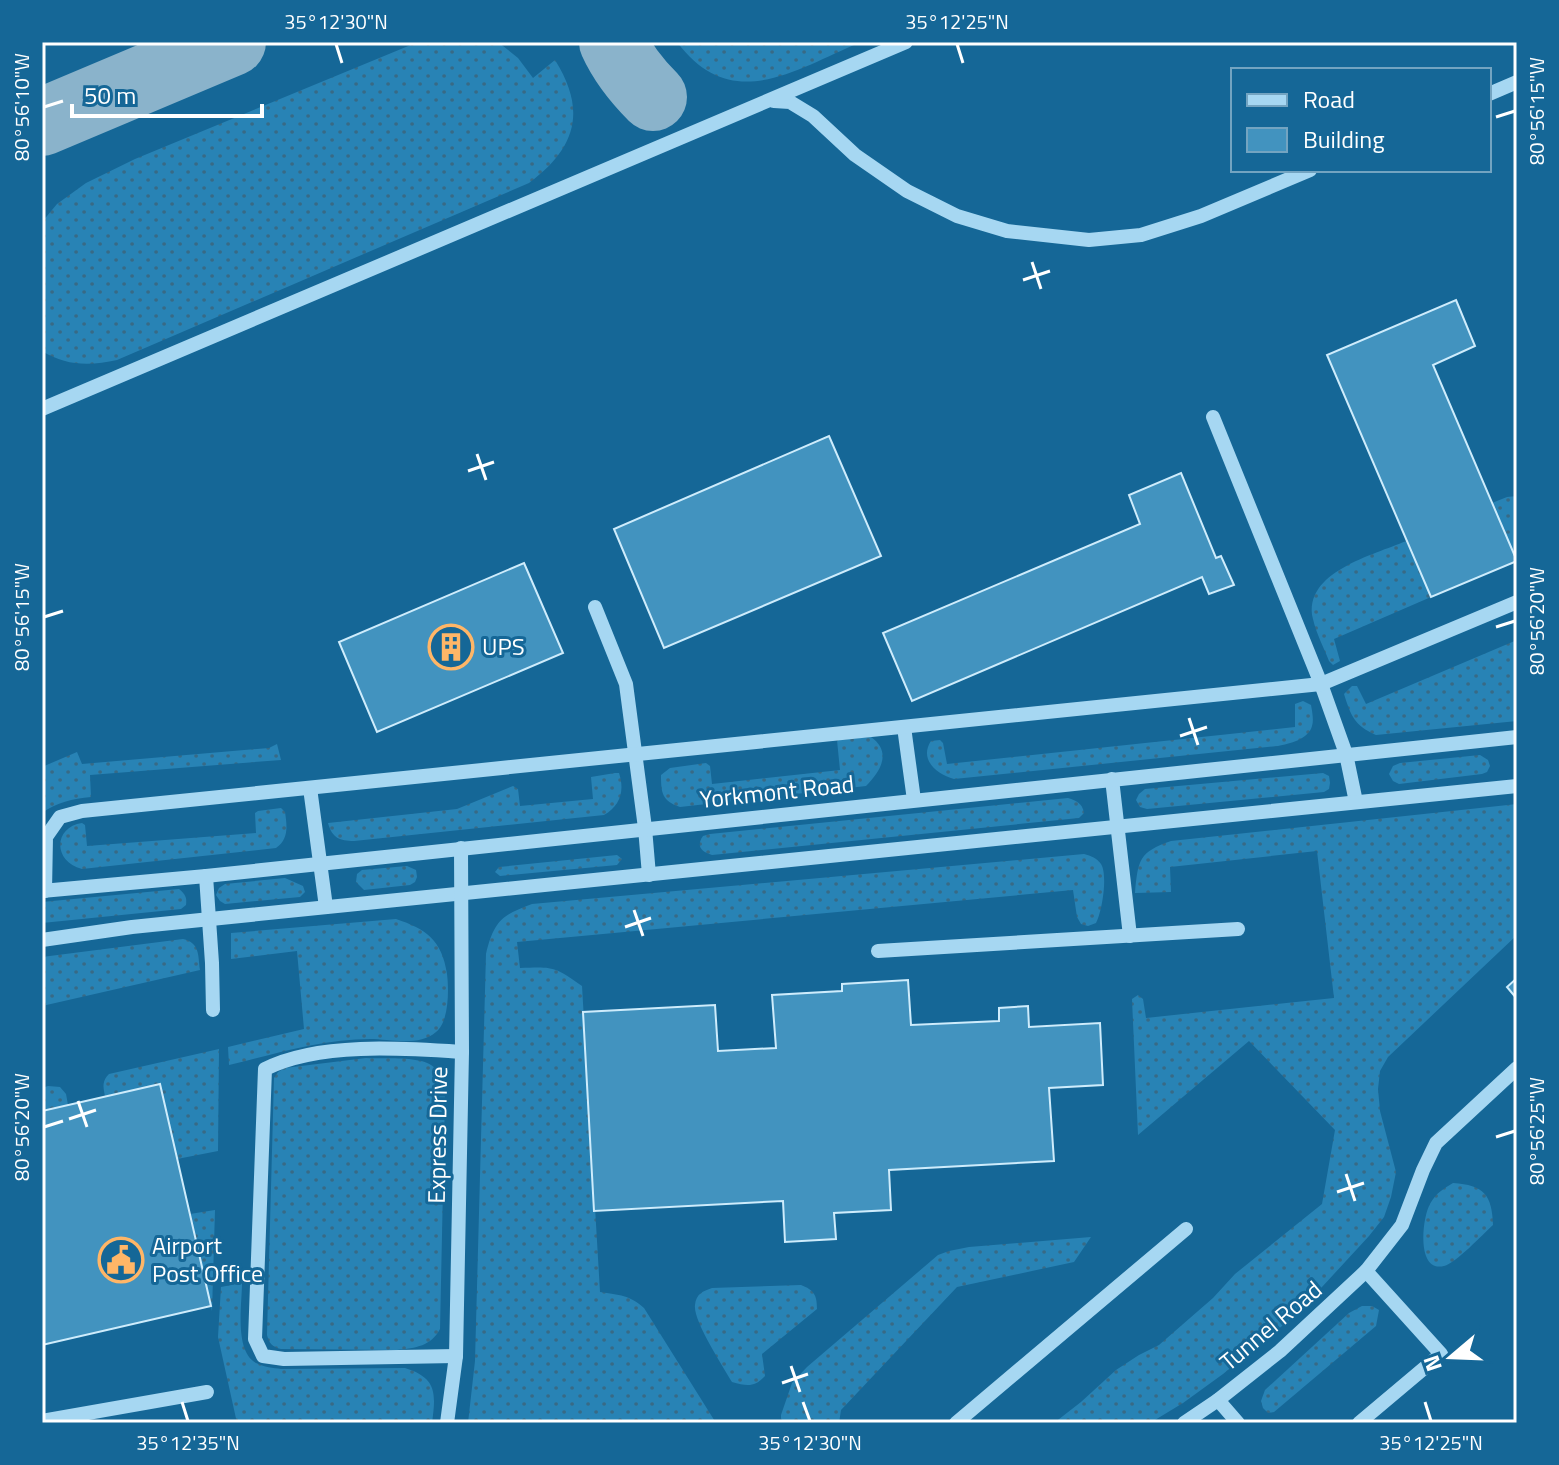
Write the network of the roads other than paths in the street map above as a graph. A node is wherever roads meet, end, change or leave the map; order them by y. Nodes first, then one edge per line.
1 (906, 42) edge
2 (1517, 82) edge
3 (1491, 93) edge
4 (767, 101) junction
5 (1305, 172) edge
6 (42, 409) edge
7 (1213, 417) dead end
8 (1517, 602) edge
9 (595, 607) dead end
10 (1321, 684) junction
11 (904, 727) junction
12 (1517, 737) edge
13 (636, 754) junction
14 (1346, 754) junction
15 (1112, 779) junction
16 (1517, 786) edge
17 (310, 788) junction
18 (914, 800) junction
19 (1356, 802) junction
20 (1118, 827) junction
21 (645, 828) junction
22 (461, 848) junction
23 (320, 862) junction
24 (649, 875) junction
25 (206, 876) junction
26 (44, 891) edge
27 (462, 894) junction
28 (326, 907) junction
29 (210, 920) junction
30 (1238, 929) dead end
31 (1130, 936) junction
32 (42, 940) edge
33 (878, 951) dead end
34 (213, 1010) dead end
35 (462, 1052) junction
36 (1517, 1068) edge
37 (1186, 1229) dead end
38 (1366, 1271) junction
39 (456, 1356) junction
40 (207, 1392) dead end
41 (1218, 1400) junction
42 (42, 1421) edge
43 (447, 1423) edge
44 (956, 1423) edge
45 (1184, 1423) edge
46 (1238, 1423) edge
47 (1359, 1423) edge

1 - 4 street
2 - 3 street
4 - 5 street
4 - 6 street
7 - 10 street
8 - 10 street
9 - 13 street
10 - 11 street
10 - 14 street
11 - 13 street
11 - 18 street
12 - 14 street, Yorkmont Road
13 - 17 street
13 - 21 street
14 - 15 street, Yorkmont Road
14 - 19 street
15 - 18 street, Yorkmont Road
15 - 20 street
16 - 19 street
17 - 23 street
17 - 26 street
18 - 21 street, Yorkmont Road
19 - 20 street
20 - 24 street
20 - 31 street
21 - 22 street, Yorkmont Road
21 - 24 street
22 - 23 street, Yorkmont Road
22 - 27 street, Express Drive
23 - 25 street, Yorkmont Road
23 - 28 street
24 - 27 street
25 - 26 street, Yorkmont Road
25 - 29 street
27 - 28 street
27 - 35 street, Express Drive
28 - 29 street
29 - 32 street
29 - 34 street
30 - 31 street
31 - 33 street
35 - 39 street, Express Drive
35 - 39 street
36 - 38 street, Tunnel Road
37 - 44 street
38 - 41 street, Tunnel Road
38 - 47 street
39 - 43 street, Express Drive
40 - 42 street
41 - 45 street, Tunnel Road
41 - 46 street

